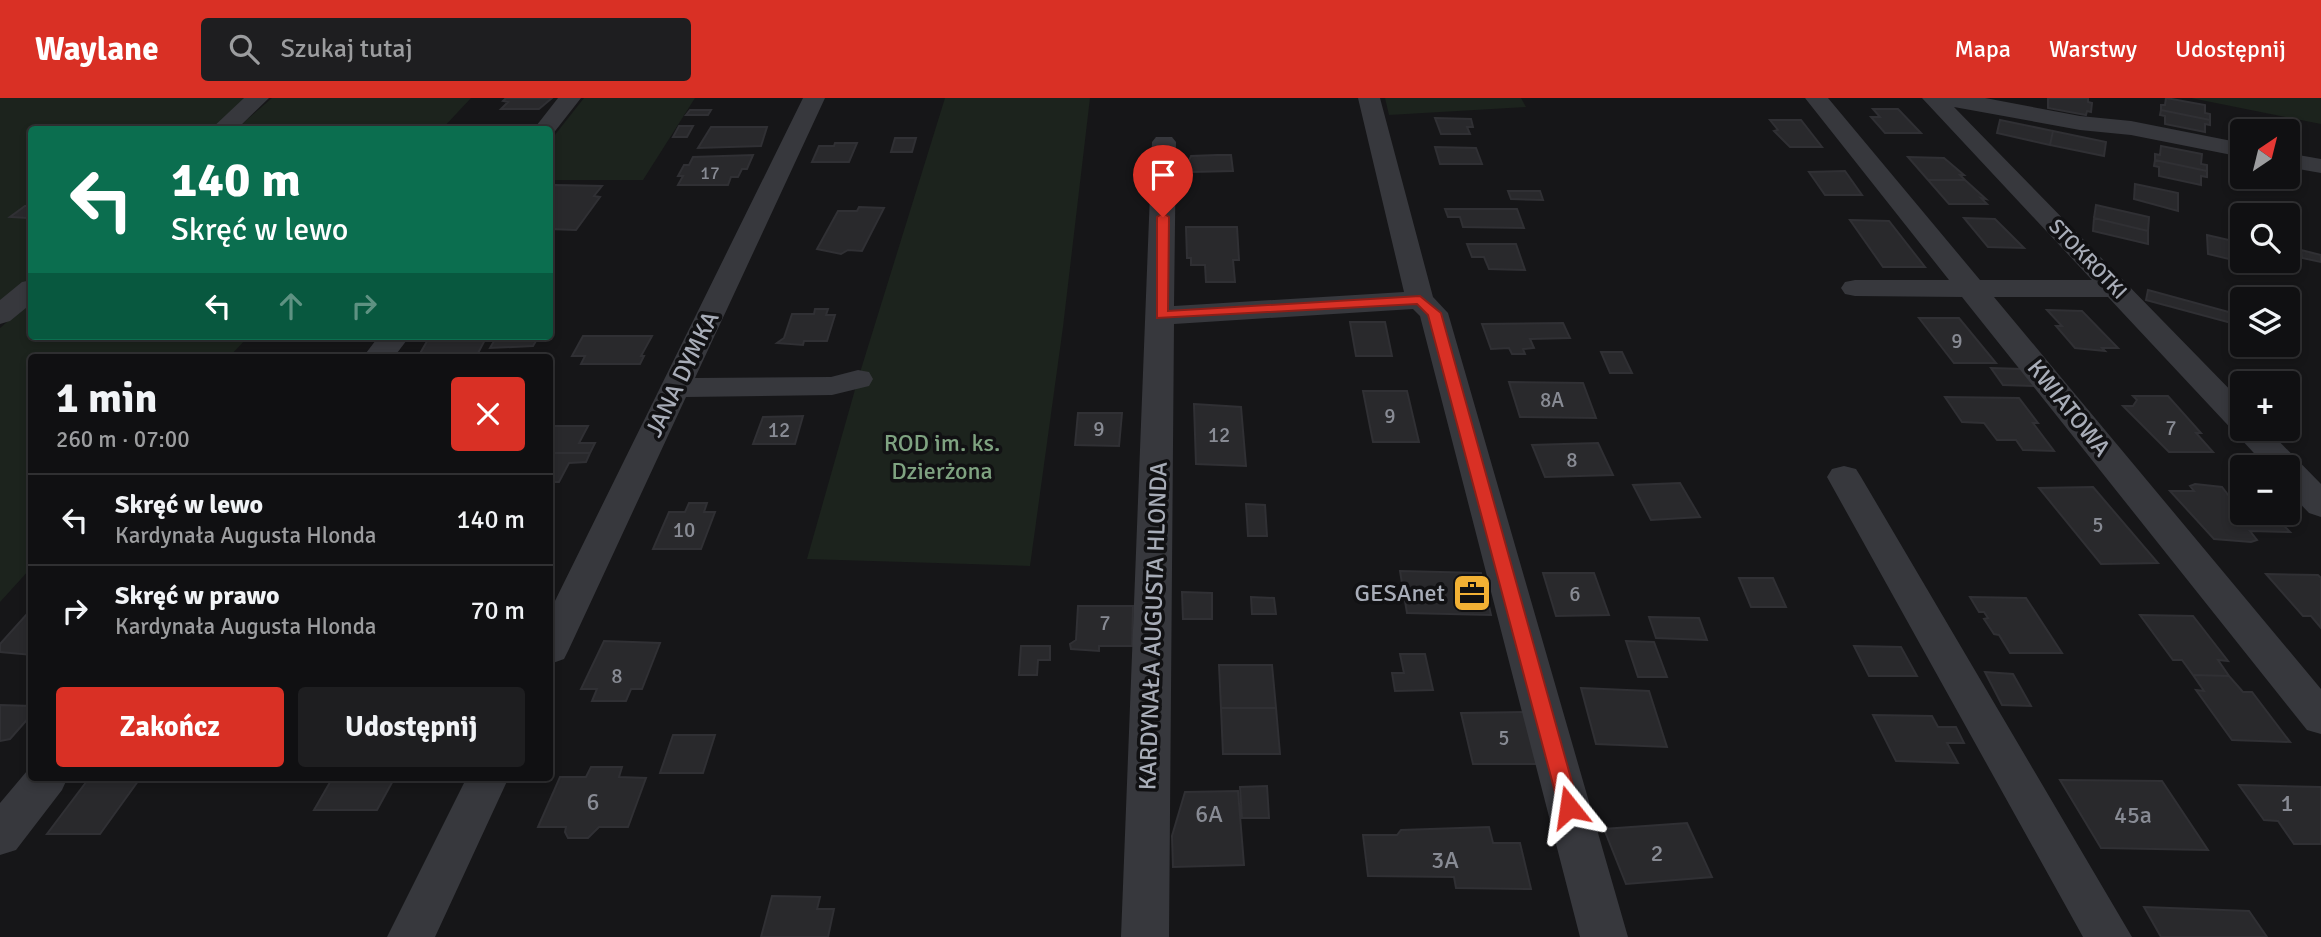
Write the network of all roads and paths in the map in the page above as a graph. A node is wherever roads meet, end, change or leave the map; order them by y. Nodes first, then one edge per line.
1 (258, 98) edge
2 (570, 98) edge
3 (814, 98) edge
4 (1369, 98) edge
5 (1816, 98) edge
6 (1934, 98) edge
7 (1940, 98) edge
8 (226, 126) edge
9 (547, 126) edge
10 (1164, 142) dead end
11 (2230, 148) edge
12 (2300, 162) edge
13 (2321, 166) edge
14 (1855, 288) dead end
15 (1972, 288) junction
16 (2117, 289) junction
17 (28, 291) edge
18 (1420, 300) junction
19 (0, 314) edge
20 (1161, 316) junction
21 (392, 340) edge
22 (380, 354) edge
23 (858, 379) dead end
24 (676, 388) junction
25 (2230, 408) edge
26 (2260, 441) edge
27 (2274, 455) edge
28 (1844, 477) dead end
29 (2300, 483) edge
30 (2321, 505) edge
31 (553, 643) edge
32 (2315, 703) edge
33 (44, 781) edge
34 (486, 781) edge
35 (0, 836) edge
36 (411, 937) edge
37 (1145, 937) edge
38 (1604, 937) edge
39 (2108, 937) edge

1 - 8 street
2 - 9 street
3 - 24 street, JANA DYMKA
4 - 18 street
5 - 15 street, KWIATOWA
6 - 16 street, STOKROTKI
7 - 11 street
10 - 20 street, KARDYNAŁA AUGUSTA HLONDA
12 - 13 street
14 - 15 street
15 - 16 street
15 - 32 street, KWIATOWA
16 - 25 street, STOKROTKI
17 - 19 street
18 - 20 street
18 - 38 street
20 - 37 street, KARDYNAŁA AUGUSTA HLONDA
21 - 22 street
23 - 24 street
24 - 31 street, JANA DYMKA
26 - 27 street
28 - 39 street
29 - 30 street
33 - 35 street
34 - 36 street

